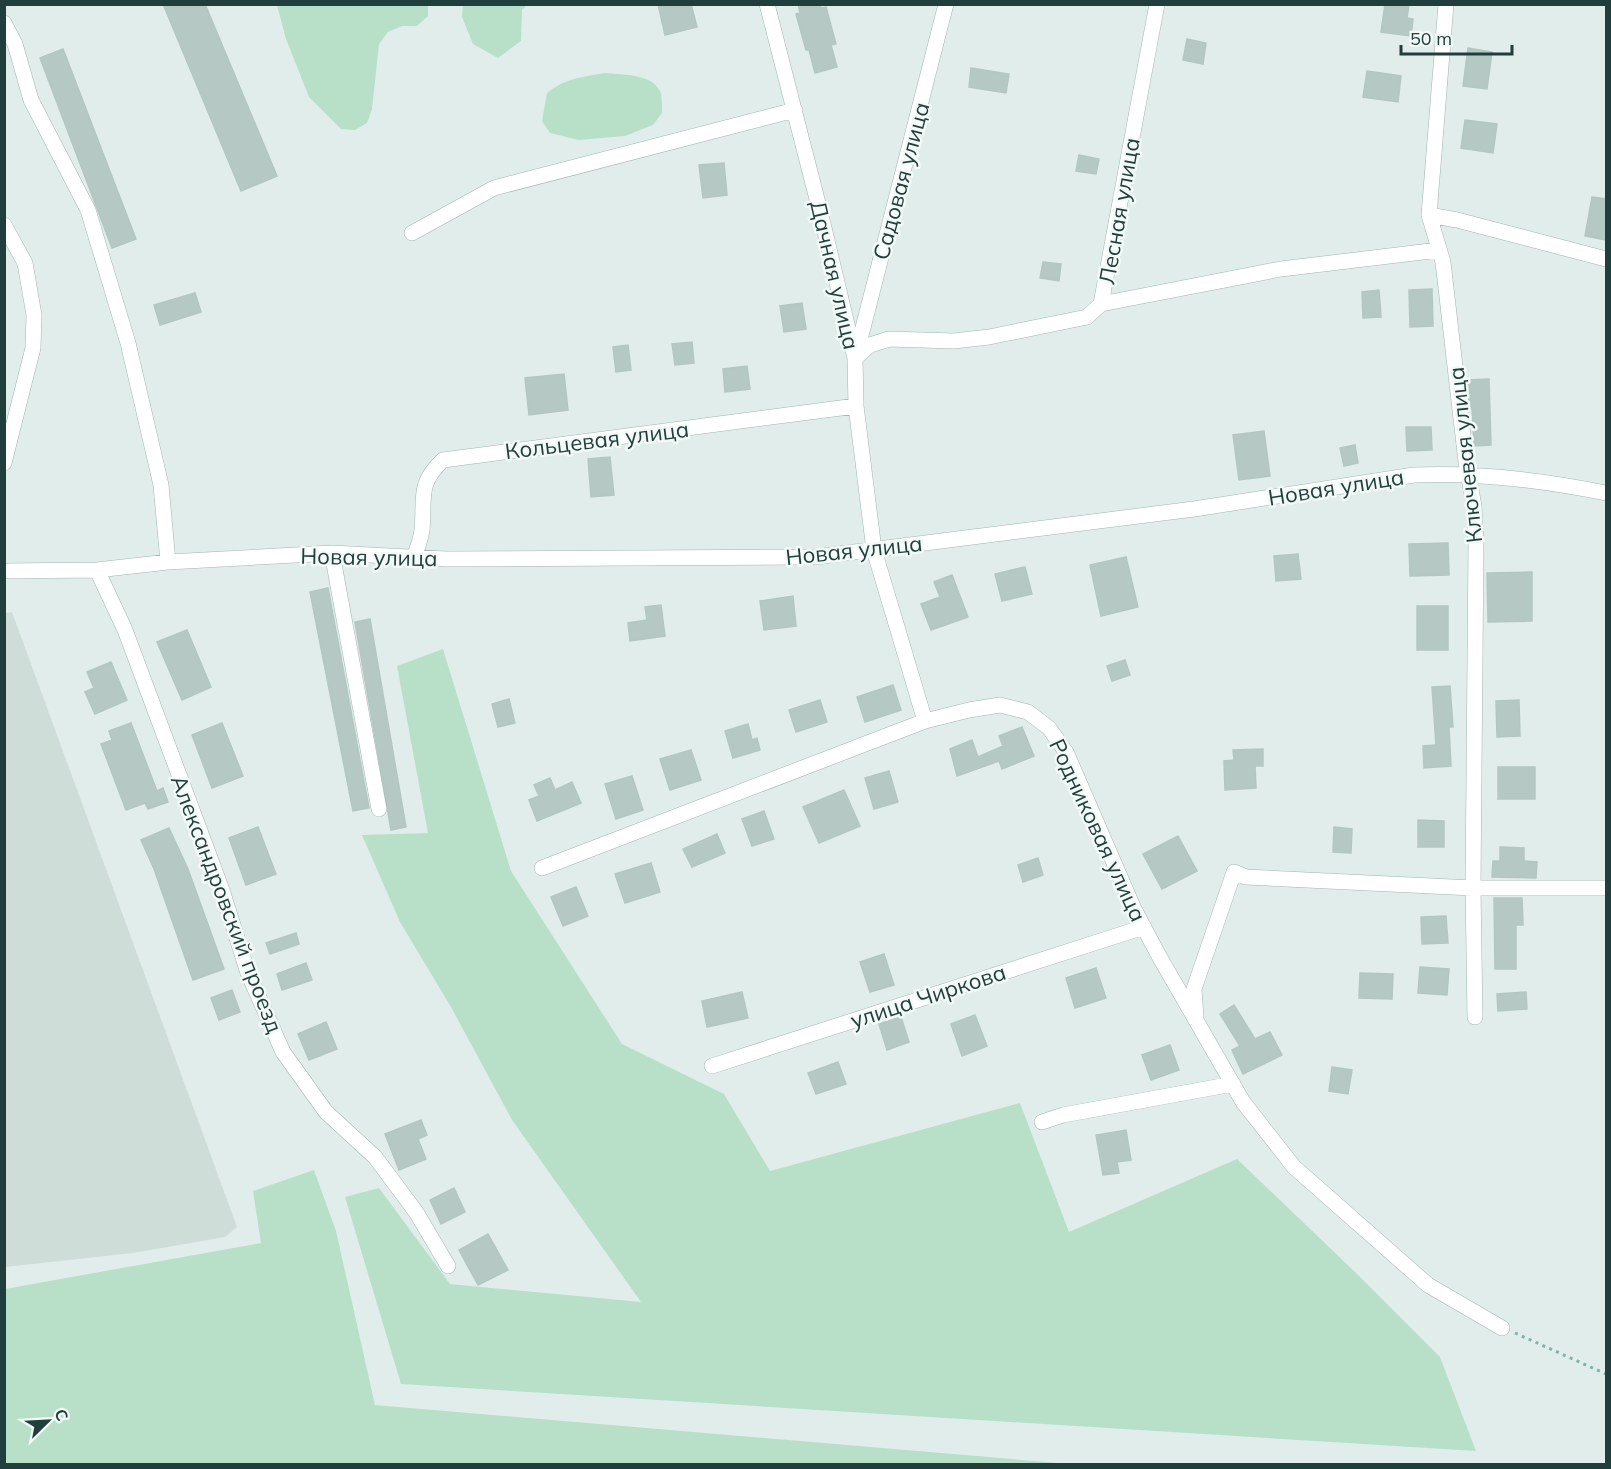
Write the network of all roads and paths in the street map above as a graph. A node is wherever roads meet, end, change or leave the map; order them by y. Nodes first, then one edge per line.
1 (767, 4) edge
2 (946, 4) edge
3 (1157, 4) edge
4 (1446, 4) edge
5 (4, 23) edge
6 (795, 110) junction
7 (1429, 215) junction
8 (4, 225) edge
9 (412, 233) dead end
10 (1439, 249) junction
11 (1606, 259) edge
12 (1101, 304) junction
13 (855, 358) junction
14 (856, 406) junction
15 (4, 463) edge
16 (1468, 476) junction
17 (1606, 493) edge
18 (874, 550) junction
19 (332, 553) junction
20 (414, 557) junction
21 (168, 562) junction
22 (97, 570) junction
23 (4, 571) edge
24 (925, 721) junction
25 (379, 809) dead end
26 (542, 868) dead end
27 (1473, 888) junction
28 (1606, 888) edge
29 (1144, 927) junction
30 (1475, 1017) dead end
31 (1197, 1021) junction
32 (712, 1066) dead end
33 (1233, 1084) junction
34 (1042, 1122) dead end
35 (448, 1266) dead end
36 (1502, 1328) joint
37 (1606, 1374) edge

1 - 6 street, Дачная улица
2 - 13 street, Садовая улица
3 - 12 street, Лесная улица
4 - 7 street, Ключевая улица
5 - 21 street
6 - 9 street
6 - 13 street, Дачная улица
7 - 10 street, Ключевая улица
7 - 11 street
8 - 15 street
10 - 12 street
10 - 16 street, Ключевая улица
12 - 13 street, Лесная улица
13 - 14 street, Дачная улица
14 - 18 street, Дачная улица
14 - 20 street, Кольцевая улица
16 - 17 street, Новая улица
16 - 18 street, Новая улица
16 - 27 street, Ключевая улица
18 - 20 street, Новая улица
18 - 24 street, Дачная улица
19 - 20 street, Новая улица
19 - 21 street, Новая улица
19 - 25 street
21 - 22 street, Новая улица
22 - 23 street, Новая улица
22 - 35 street, Александровский проезд
24 - 26 street, Родниковая улица
24 - 29 street, Родниковая улица
27 - 28 street
27 - 30 street, Ключевая улица
27 - 31 street
29 - 31 street, Родниковая улица
29 - 32 street, улица Чиркова
31 - 33 street, Родниковая улица
33 - 34 street
33 - 36 street, Родниковая улица
36 - 37 path

